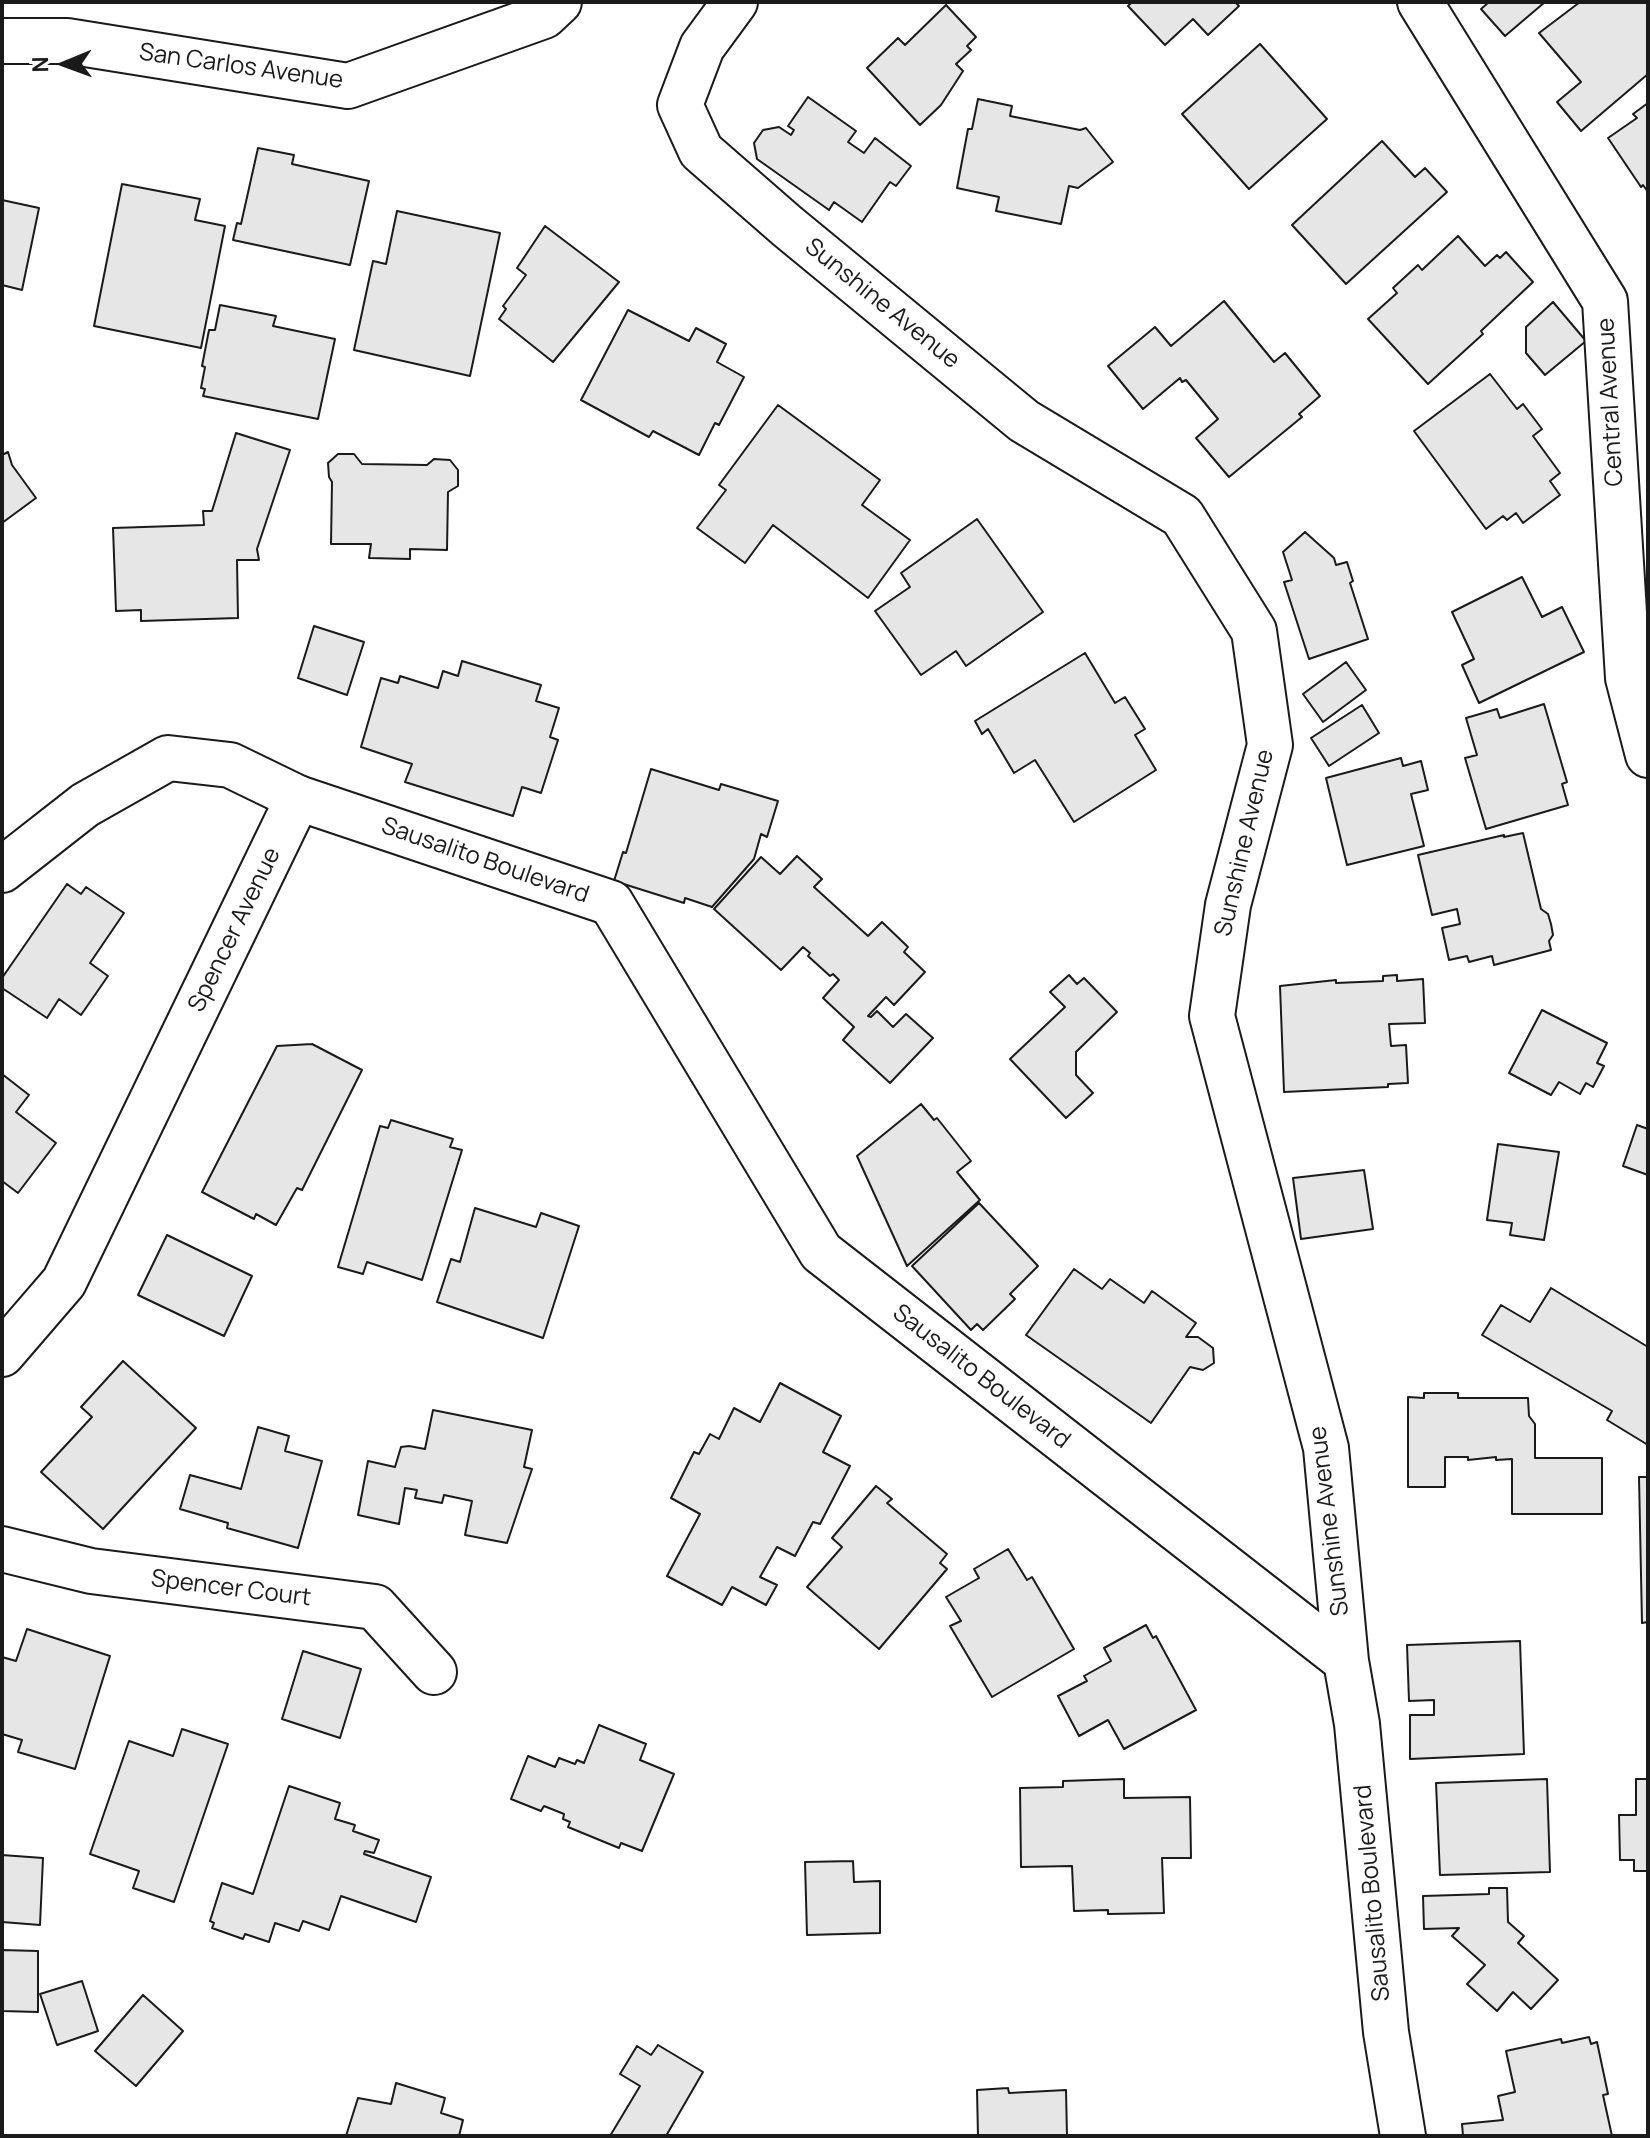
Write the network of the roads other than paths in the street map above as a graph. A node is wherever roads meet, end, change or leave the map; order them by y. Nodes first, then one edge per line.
1 (559, 2) edge
2 (735, 2) edge
3 (1420, 2) edge
4 (2, 41) edge
5 (1648, 755) edge
6 (298, 798) junction
7 (2, 870) edge
8 (2, 1354) edge
9 (2, 1549) edge
10 (1346, 1661) junction
11 (434, 1672) dead end
12 (1403, 2136) edge

1 - 4 street, San Carlos Avenue
2 - 10 street, Sunshine Avenue
3 - 5 street, Central Avenue
6 - 7 street
6 - 8 street, Spencer Avenue
6 - 10 street, Sausalito Boulevard
9 - 11 street, Spencer Court
10 - 12 street, Sausalito Boulevard

